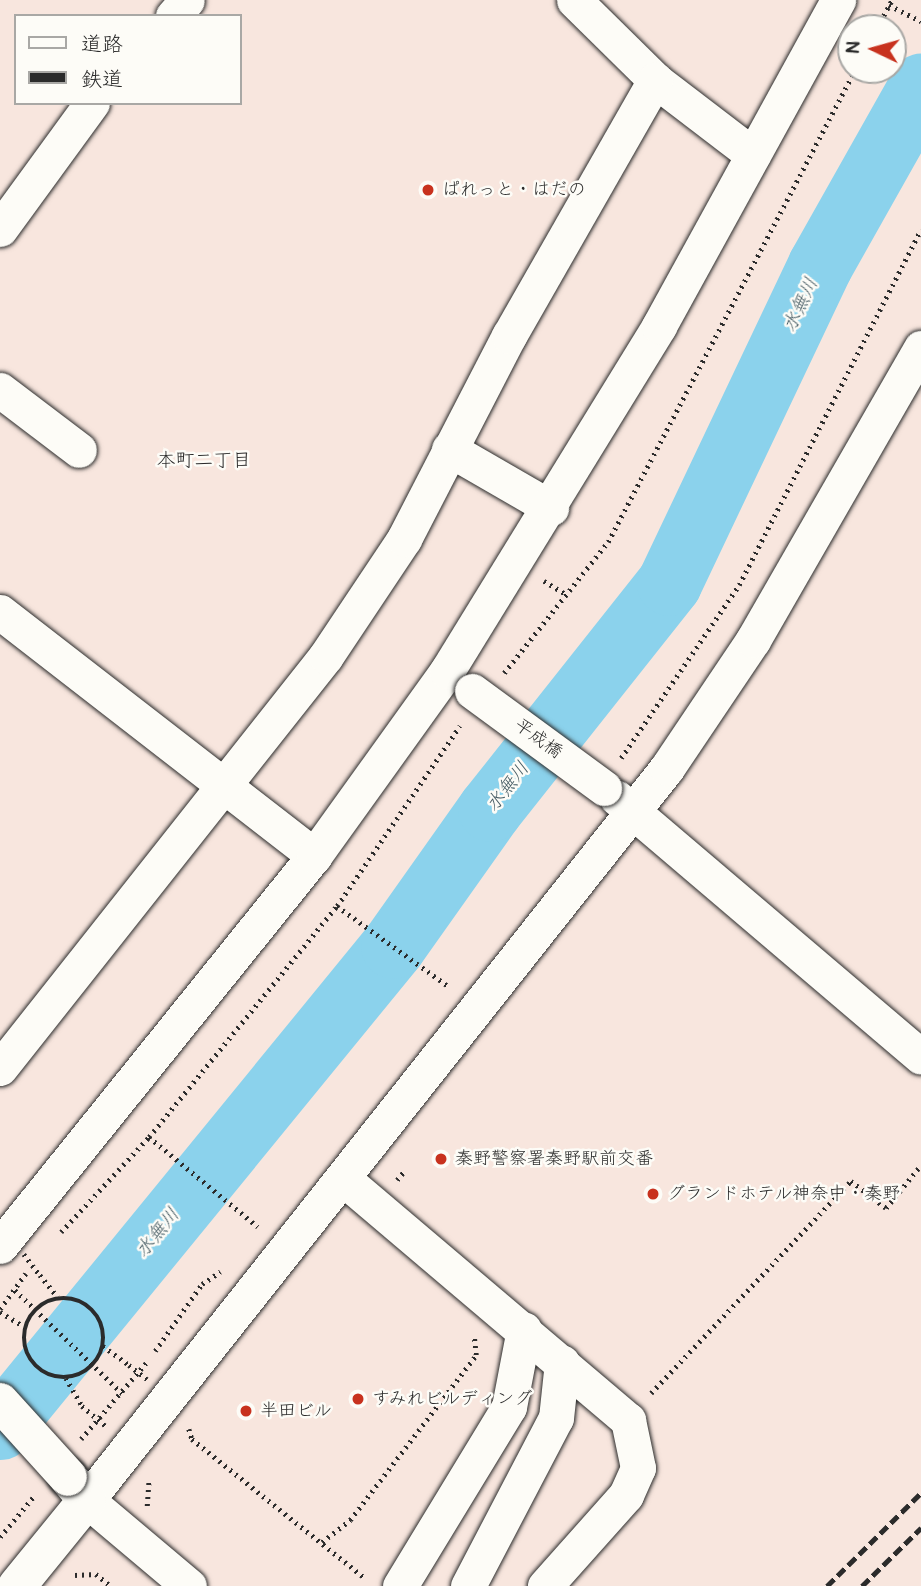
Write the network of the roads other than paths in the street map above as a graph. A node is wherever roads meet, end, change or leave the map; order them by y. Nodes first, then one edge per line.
1 (187, 0) edge
2 (574, 0) edge
3 (838, 0) edge
4 (175, 14) edge
5 (655, 80) junction
6 (91, 105) edge
7 (753, 155) junction
8 (0, 229) edge
9 (921, 348) edge
10 (0, 390) edge
11 (449, 449) junction
12 (79, 450) dead end
13 (551, 508) junction
14 (0, 612) edge
15 (471, 690) junction
16 (226, 787) junction
17 (635, 811) junction
18 (314, 856) junction
19 (921, 1057) edge
20 (0, 1068) edge
21 (346, 1181) junction
22 (12, 1250) edge
23 (524, 1329) junction
24 (562, 1362) junction
25 (0, 1402) edge
26 (78, 1488) junction
27 (17, 1586) edge
28 (189, 1586) edge
29 (400, 1586) edge
30 (468, 1586) edge
31 (545, 1586) edge

1 - 4 street
2 - 5 street
3 - 7 street
5 - 7 street
5 - 11 street
6 - 8 street
7 - 13 street
9 - 17 street
10 - 12 street
11 - 13 street
11 - 16 street
13 - 15 street
14 - 16 street
15 - 17 street, 平成橋, bridge
15 - 18 street
16 - 18 street
16 - 20 street
17 - 19 street, 平成橋
17 - 21 street
18 - 22 street
21 - 23 street
21 - 26 street
23 - 24 street
23 - 29 street
24 - 30 street
24 - 31 street
25 - 26 main road, bridge
26 - 27 main road
26 - 28 street

